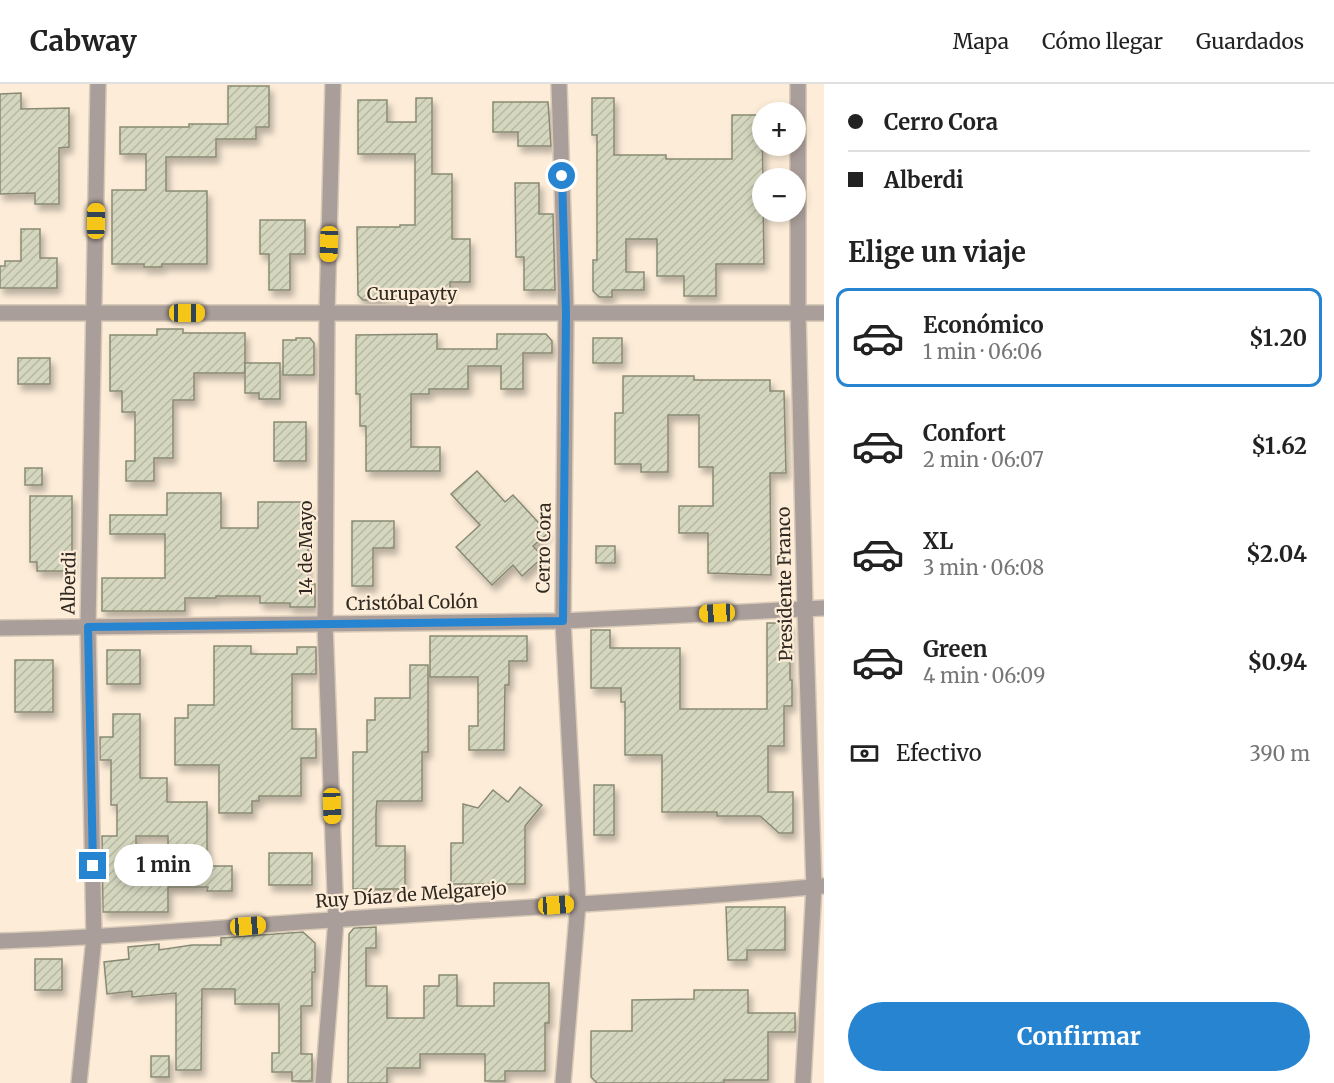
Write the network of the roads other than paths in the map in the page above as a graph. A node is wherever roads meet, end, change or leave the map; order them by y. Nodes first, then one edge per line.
1 (98, 84) edge
2 (333, 84) edge
3 (559, 84) edge
4 (798, 84) edge
5 (0, 313) edge
6 (94, 313) junction
7 (327, 313) junction
8 (566, 313) junction
9 (798, 313) junction
10 (824, 313) edge
11 (824, 608) edge
12 (805, 609) junction
13 (563, 621) junction
14 (325, 624) junction
15 (0, 627) edge
16 (88, 627) junction
17 (819, 886) edge
18 (578, 904) junction
19 (336, 920) junction
20 (94, 938) junction
21 (0, 941) edge
22 (79, 1083) edge
23 (323, 1083) edge
24 (564, 1083) edge
25 (803, 1083) edge

1 - 6 street, Alberdi
2 - 7 street, 14 de Mayo
3 - 8 street, Cerro Cora
4 - 9 street, Presidente Franco
5 - 6 street, Curupayty
6 - 7 street, Curupayty
6 - 16 street, Alberdi
7 - 8 street, Curupayty
7 - 14 street, 14 de Mayo
8 - 9 street, Curupayty
8 - 13 street, Cerro Cora
9 - 10 street, Curupayty
9 - 12 street, Presidente Franco
11 - 12 street, Cristóbal Colón
12 - 13 street, Cristóbal Colón
12 - 17 street, Presidente Franco
13 - 14 street, Cristóbal Colón
13 - 18 street, Cerro Cora
14 - 16 street, Cristóbal Colón
14 - 19 street, 14 de Mayo
15 - 16 street, Cristóbal Colón
16 - 20 street, Alberdi
17 - 18 street, Ruy Díaz de Melgarejo
17 - 25 street, Presidente Franco
18 - 19 street, Ruy Díaz de Melgarejo
18 - 24 street, Cerro Cora
19 - 20 street, Ruy Díaz de Melgarejo
19 - 23 street, 14 de Mayo
20 - 21 street, Ruy Díaz de Melgarejo
20 - 22 street, Alberdi

